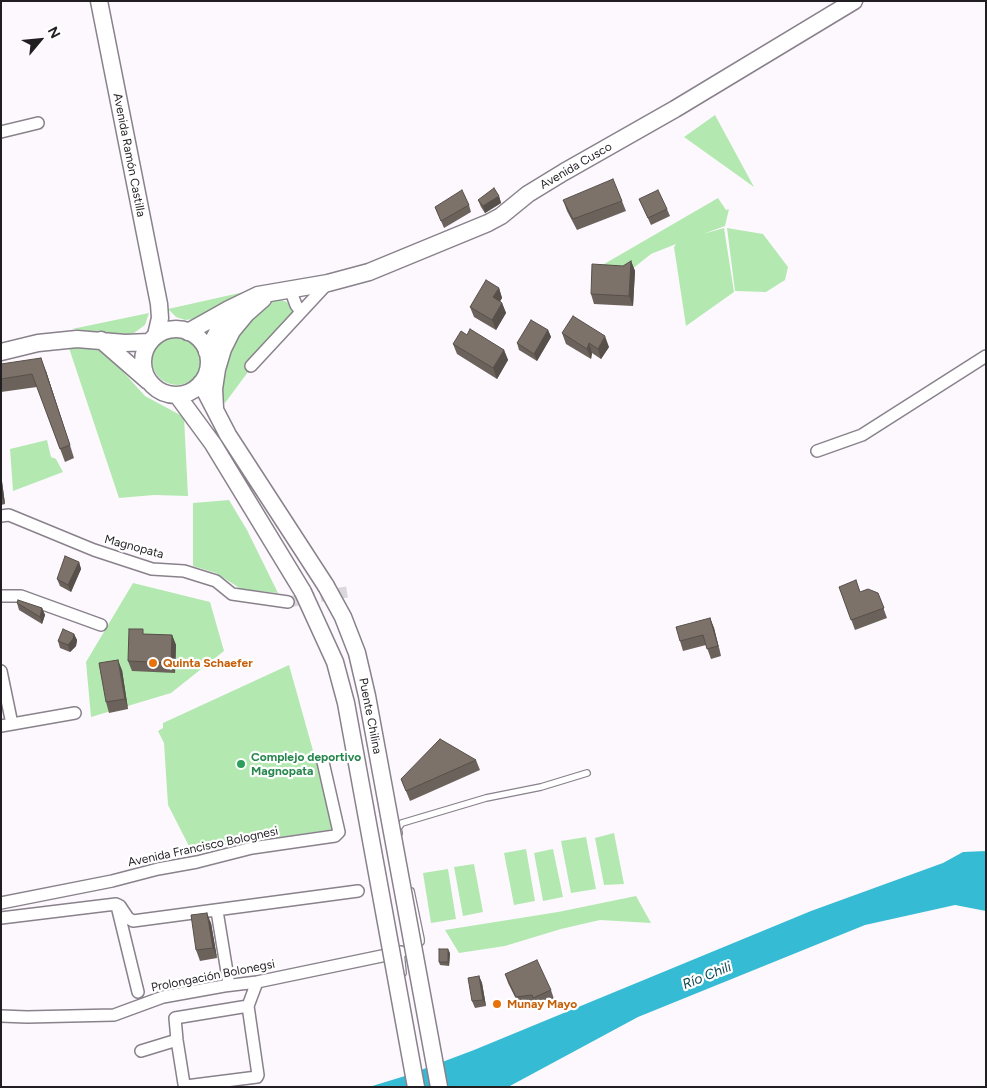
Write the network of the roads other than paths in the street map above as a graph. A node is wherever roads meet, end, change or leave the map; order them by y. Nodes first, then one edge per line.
1 (99, 1) edge
2 (854, 1) edge
3 (38, 123) dead end
4 (1, 132) edge
5 (328, 283) junction
6 (285, 290) junction
7 (263, 299) junction
8 (160, 310) junction
9 (301, 312) junction
10 (184, 330) junction
11 (153, 339) junction
12 (100, 340) junction
13 (1, 352) edge
14 (207, 352) junction
15 (986, 356) edge
16 (251, 366) dead end
17 (201, 383) junction
18 (153, 386) junction
19 (177, 395) junction
20 (215, 413) junction
21 (817, 451) dead end
22 (1, 516) edge
23 (1, 596) edge
24 (288, 602) tunnel mouth
25 (101, 625) dead end
26 (1, 671) edge
27 (75, 713) dead end
28 (7, 725) edge
29 (323, 762) dead end
30 (587, 773) dead end
31 (400, 838) dead end
32 (409, 884) dead end
33 (358, 891) dead end
34 (1, 903) edge
35 (116, 904) junction
36 (217, 911) junction
37 (1, 918) edge
38 (401, 952) junction
39 (228, 978) dead end
40 (257, 982) junction
41 (138, 992) dead end
42 (248, 1006) junction
43 (1, 1016) edge
44 (411, 1037) dead end
45 (177, 1040) junction
46 (141, 1051) dead end
47 (416, 1087) edge
48 (439, 1087) edge

1 - 8 main road, Avenida Ramón Castilla
2 - 5 main road, Avenida Cusco
3 - 4 street
5 - 6 main road, Avenida Cusco
5 - 9 street
6 - 7 main road, Avenida Cusco
6 - 9 street
6 - 10 main road, Avenida Cusco
7 - 14 main road, Avenida Cusco
7 - 20 main road
8 - 10 main road
8 - 11 main road, Avenida Ramón Castilla
9 - 16 street
10 - 11 main road
10 - 14 main road
11 - 12 main road
11 - 18 main road
12 - 13 main road
12 - 18 main road
14 - 17 main road
15 - 21 street
17 - 19 main road
17 - 20 main road, Puente Chilina
18 - 19 main road
19 - 47 main road, Puente Chilina, bridge
20 - 48 main road, Puente Chilina, bridge
22 - 24 street, Magnopata
23 - 25 street
26 - 28 street
27 - 28 street
29 - 34 street, Avenida Francisco Bolognesi
30 - 31 lane
32 - 38 lane
33 - 36 street
35 - 36 street
35 - 37 street
35 - 41 street
36 - 39 street
38 - 40 street, Prolongación Bolonegsi
38 - 44 lane
40 - 42 street
40 - 43 street, Prolongación Bolonegsi
42 - 45 street
42 - 45 street
45 - 46 street

